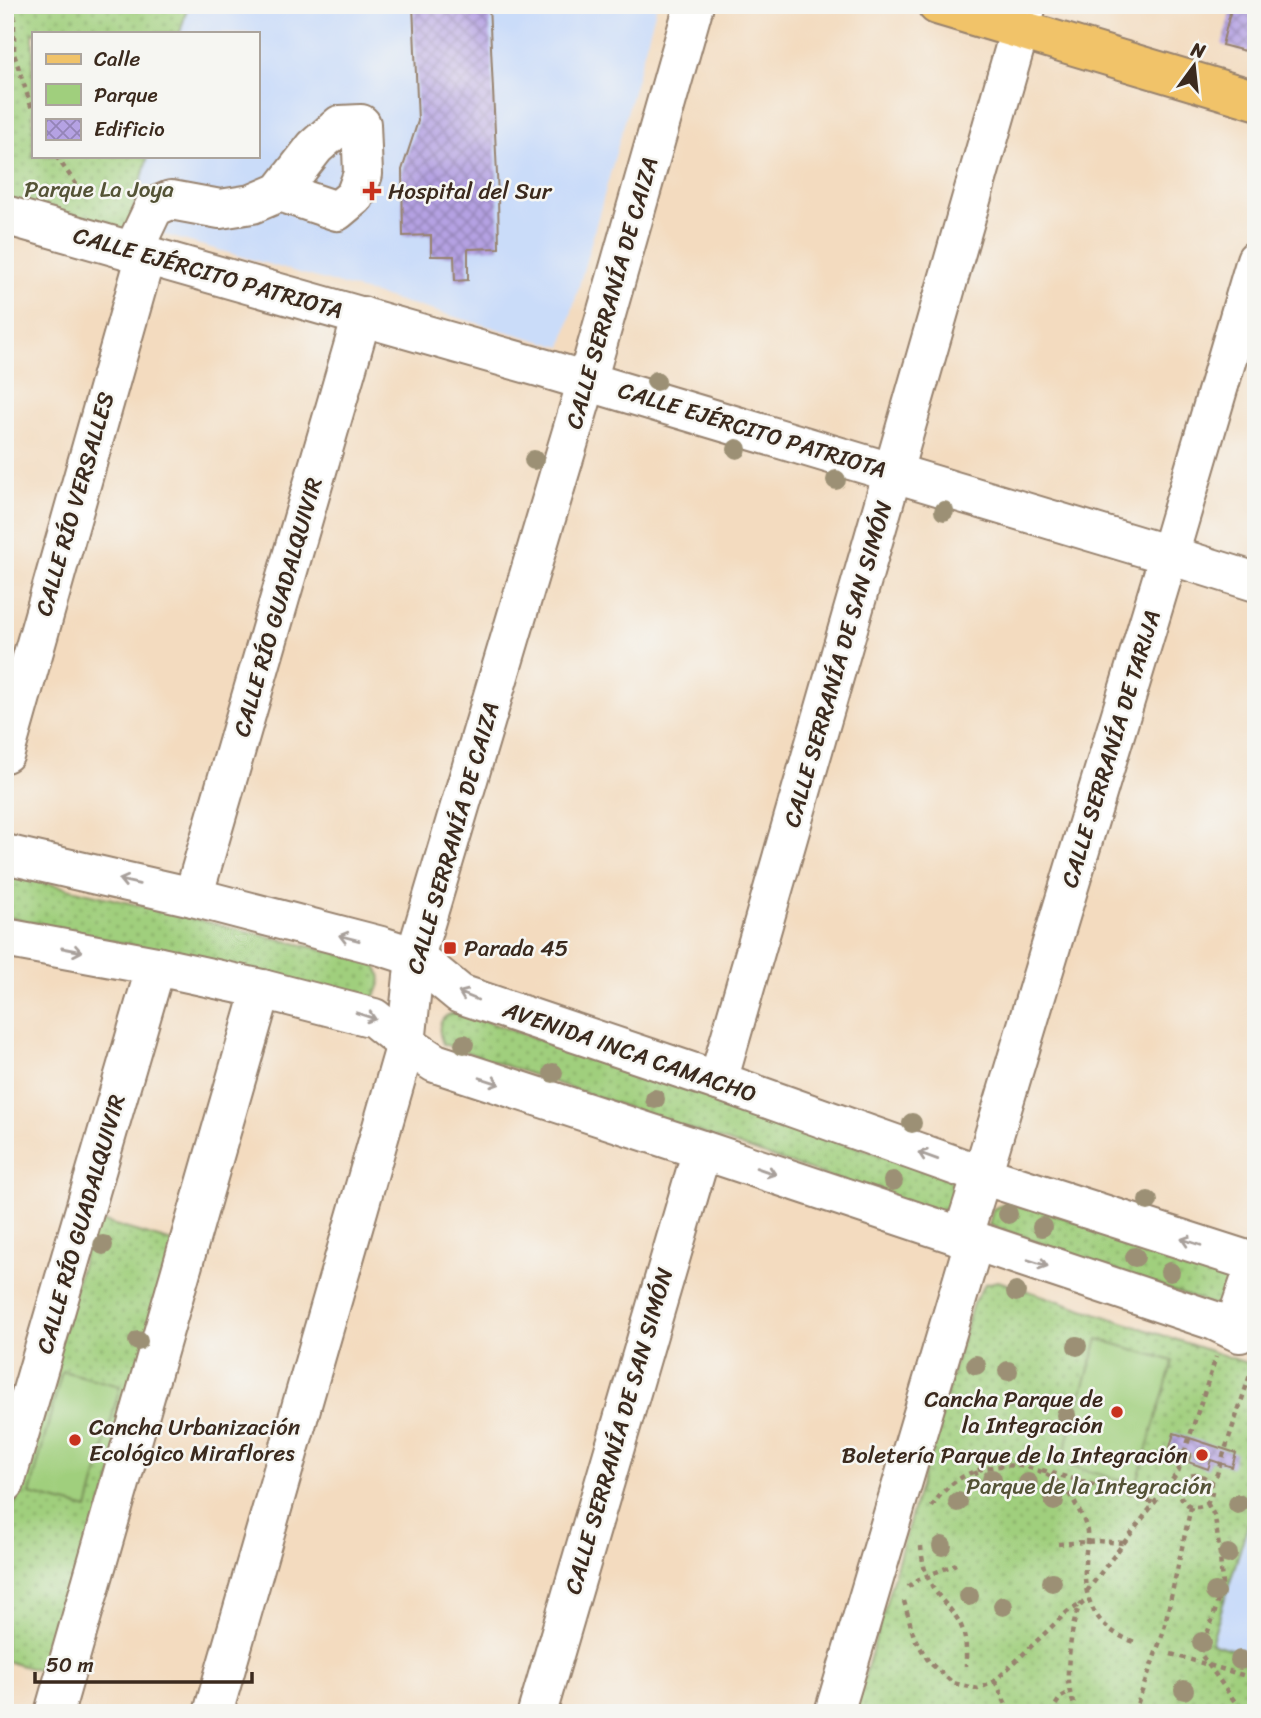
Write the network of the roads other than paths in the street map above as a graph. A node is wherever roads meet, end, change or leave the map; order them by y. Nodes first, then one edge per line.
1 (694, 5) edge
2 (937, 5) edge
3 (1024, 17) edge
4 (1256, 100) edge
5 (280, 192) dead end
6 (5, 215) edge
7 (139, 253) junction
8 (1256, 260) edge
9 (362, 316) junction
10 (587, 381) junction
11 (894, 472) junction
12 (1169, 555) junction
13 (1256, 582) edge
14 (5, 753) edge
15 (5, 854) edge
16 (193, 897) junction
17 (5, 938) edge
18 (415, 957) junction
19 (156, 966) junction
20 (262, 989) junction
21 (406, 1044) junction
22 (718, 1081) junction
23 (702, 1150) junction
24 (982, 1175) junction
25 (968, 1240) junction
26 (1256, 1264) edge
27 (1246, 1328) edge
28 (5, 1483) edge
29 (54, 1713) edge
30 (213, 1713) edge
31 (537, 1713) edge
32 (834, 1713) edge

1 - 10 street, CALLE SERRANÍA DE CAIZA
2 - 3 main road
3 - 4 main road
3 - 11 street, CALLE SERRANÍA DE SAN SIMÓN
5 - 7 street, CALLE RÍO VERSALLES
6 - 7 street, CALLE EJÉRCITO PATRIOTA
7 - 9 street, CALLE EJÉRCITO PATRIOTA
7 - 14 street, CALLE RÍO VERSALLES
8 - 12 street, CALLE SERRANÍA DE TARIJA
9 - 10 street, CALLE EJÉRCITO PATRIOTA
9 - 16 street, CALLE RÍO GUADALQUIVIR
10 - 11 street, CALLE EJÉRCITO PATRIOTA
10 - 18 street, CALLE SERRANÍA DE CAIZA
11 - 12 street, CALLE EJÉRCITO PATRIOTA
11 - 22 street, CALLE SERRANÍA DE SAN SIMÓN
12 - 13 street, CALLE EJÉRCITO PATRIOTA
12 - 24 street, CALLE SERRANÍA DE TARIJA
16 -> 15 street, AVENIDA INCA CAMACHO
18 -> 16 street, AVENIDA INCA CAMACHO
17 -> 19 street
18 - 21 street, CALLE SERRANÍA DE CAIZA
22 -> 18 street, AVENIDA INCA CAMACHO
19 - 20 street
19 - 28 street, CALLE RÍO GUADALQUIVIR
20 -> 21 street
20 - 29 street
21 -> 23 street
21 - 30 street, CALLE SERRANÍA DE CAIZA
24 -> 22 street, AVENIDA INCA CAMACHO
23 -> 25 street
23 - 31 street, CALLE SERRANÍA DE SAN SIMÓN
24 - 25 street, CALLE SERRANÍA DE TARIJA
26 -> 24 street, AVENIDA INCA CAMACHO
25 -> 27 street
25 - 32 street, CALLE SERRANÍA DE TARIJA
26 - 27 street

